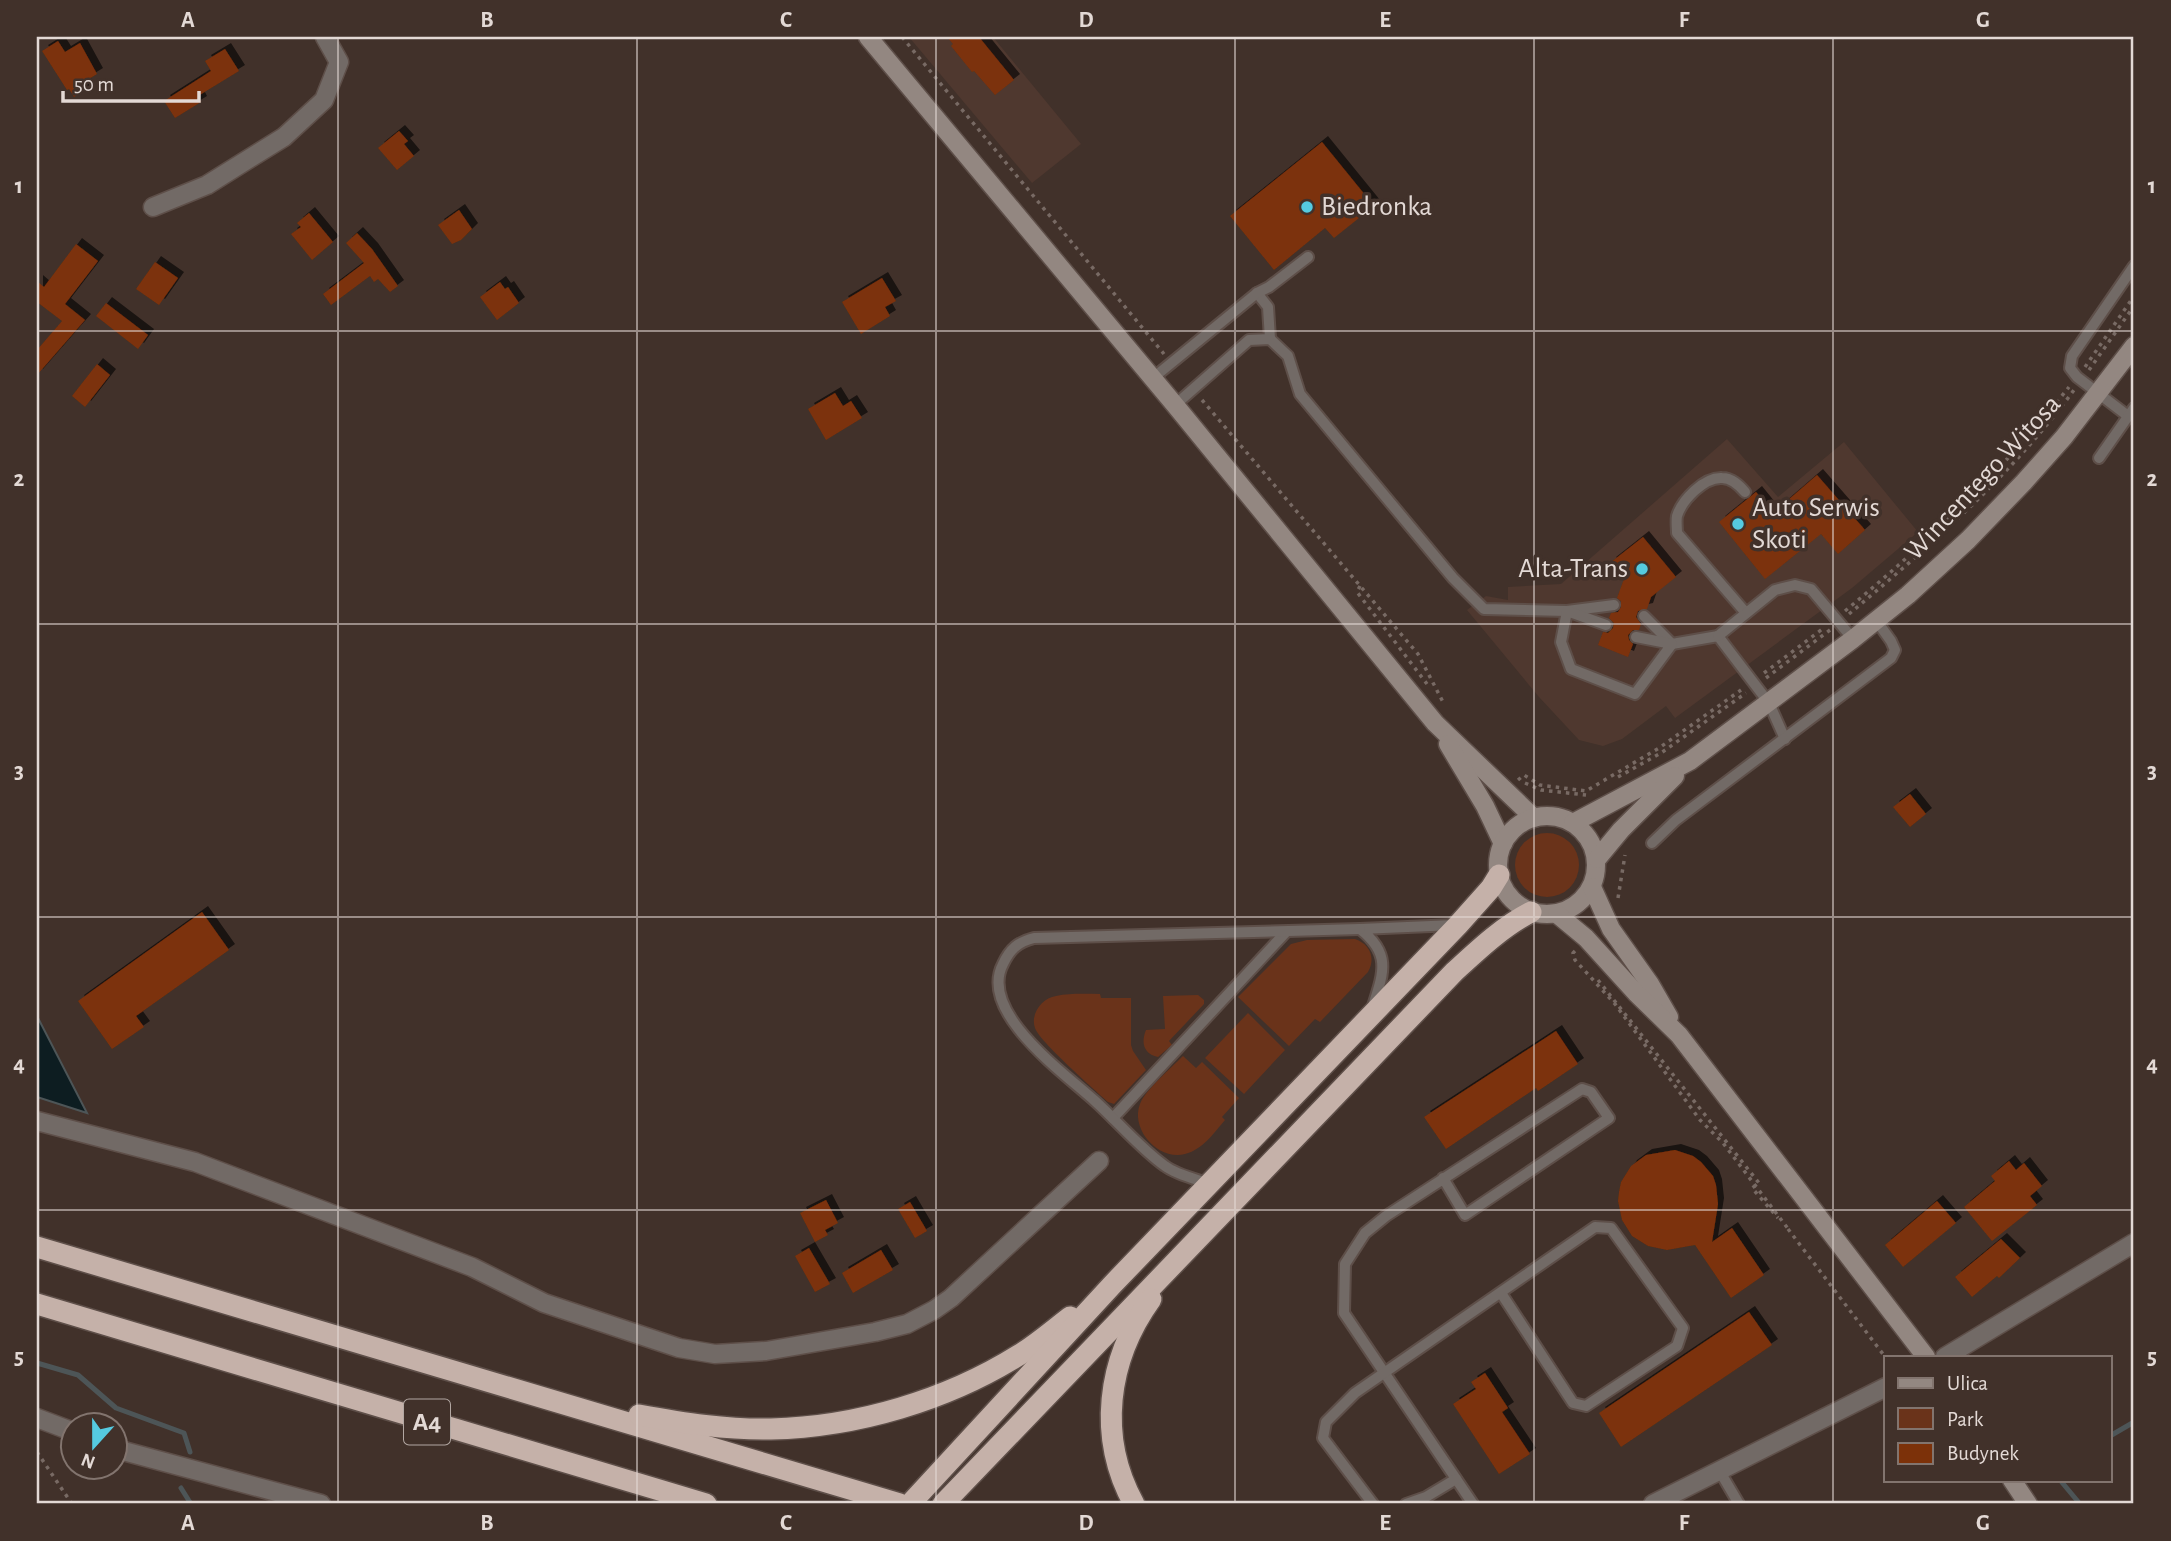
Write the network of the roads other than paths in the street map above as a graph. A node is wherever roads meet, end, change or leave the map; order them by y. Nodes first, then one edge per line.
1 (325, 37) edge
2 (868, 37) edge
3 (152, 207) dead end
4 (1308, 257) dead end
5 (2134, 265) edge
6 (1257, 293) junction
7 (1270, 339) junction
8 (2134, 346) edge
9 (1153, 378) junction
10 (2099, 392) junction
11 (1175, 405) junction
12 (2131, 412) edge
13 (2099, 458) dead end
14 (1745, 492) dead end
15 (1614, 605) dead end
16 (1567, 611) junction
17 (1746, 613) junction
18 (1644, 616) dead end
19 (1876, 620) junction
20 (1606, 625) dead end
21 (1717, 636) junction
22 (1636, 637) dead end
23 (1853, 639) junction
24 (1672, 644) junction
25 (1769, 703) junction
26 (1436, 723) junction
27 (1785, 739) junction
28 (1690, 761) junction
29 (1534, 818) junction
30 (1573, 823) junction
31 (1652, 843) dead end
32 (1503, 844) junction
33 (1597, 859) junction
34 (1499, 875) junction
35 (1592, 887) junction
36 (1531, 912) junction
37 (1557, 914) junction
38 (1458, 925) junction
39 (1360, 929) junction
40 (1286, 932) junction
41 (1371, 1014) junction
42 (1679, 1035) junction
43 (1113, 1118) junction
44 (37, 1121) edge
45 (1099, 1161) dead end
46 (1443, 1178) junction
47 (1210, 1185) junction
48 (2134, 1243) edge
49 (37, 1247) edge
50 (1186, 1250) junction
51 (1113, 1284) junction
52 (1501, 1293) junction
53 (37, 1304) edge
54 (1925, 1356) edge
55 (1947, 1356) edge
56 (1384, 1373) junction
57 (1884, 1388) edge
58 (550, 1400) junction
59 (37, 1418) edge
60 (60, 1427) edge
61 (130, 1453) edge
62 (1719, 1470) junction
63 (1456, 1479) junction
64 (2013, 1482) edge
65 (321, 1504) edge
66 (706, 1504) edge
67 (900, 1504) edge
68 (910, 1504) edge
69 (943, 1504) edge
70 (1134, 1504) edge
71 (1373, 1504) edge
72 (1406, 1504) edge
73 (1473, 1504) edge
74 (1653, 1504) edge
75 (1739, 1504) edge
76 (2028, 1504) edge

1 - 3 street
2 - 9 street
4 - 6 lane
5 - 10 lane
6 - 7 lane
6 - 9 lane
7 - 11 lane
7 - 16 lane
8 - 10 street, Wincentego Witosa
9 - 11 street
10 - 12 lane
10 - 19 street, Wincentego Witosa
11 - 26 street
12 - 13 lane
14 - 17 lane
15 - 16 lane
16 - 20 lane
16 - 24 lane
17 - 21 lane
17 - 23 lane
18 - 24 lane
19 - 23 street, Wincentego Witosa
19 - 27 lane
21 - 24 lane
21 - 25 lane
22 - 24 lane
23 - 25 street, Wincentego Witosa
25 - 27 lane
25 - 28 street, Wincentego Witosa
26 - 29 street
26 - 32 street
27 - 31 lane
28 - 30 street, Wincentego Witosa
28 - 33 street, Wincentego Witosa
29 - 30 street
29 - 32 street
30 - 33 street
32 - 34 street
33 - 35 street
34 - 36 street
34 - 38 highway
35 - 37 street
35 - 42 street
36 - 37 street
36 - 50 highway
37 - 42 street
38 - 39 lane
38 - 41 highway
39 - 40 lane
39 - 41 lane
40 - 43 lane
40 - 43 lane
41 - 47 highway
42 - 54 street
43 - 47 lane
44 - 45 street
46 - 46 lane
46 - 56 lane
47 - 51 highway
48 - 55 street
49 - 58 highway, A4
50 - 69 highway
50 - 70 highway
51 - 58 highway
51 - 68 highway
52 - 52 lane
52 - 56 lane
53 - 66 highway, A4
56 - 63 lane
56 - 71 lane
57 - 62 street
58 - 67 highway, A4
59 - 60 street
61 - 65 street
62 - 74 street
62 - 75 lane
63 - 72 lane
63 - 73 lane
64 - 76 street

